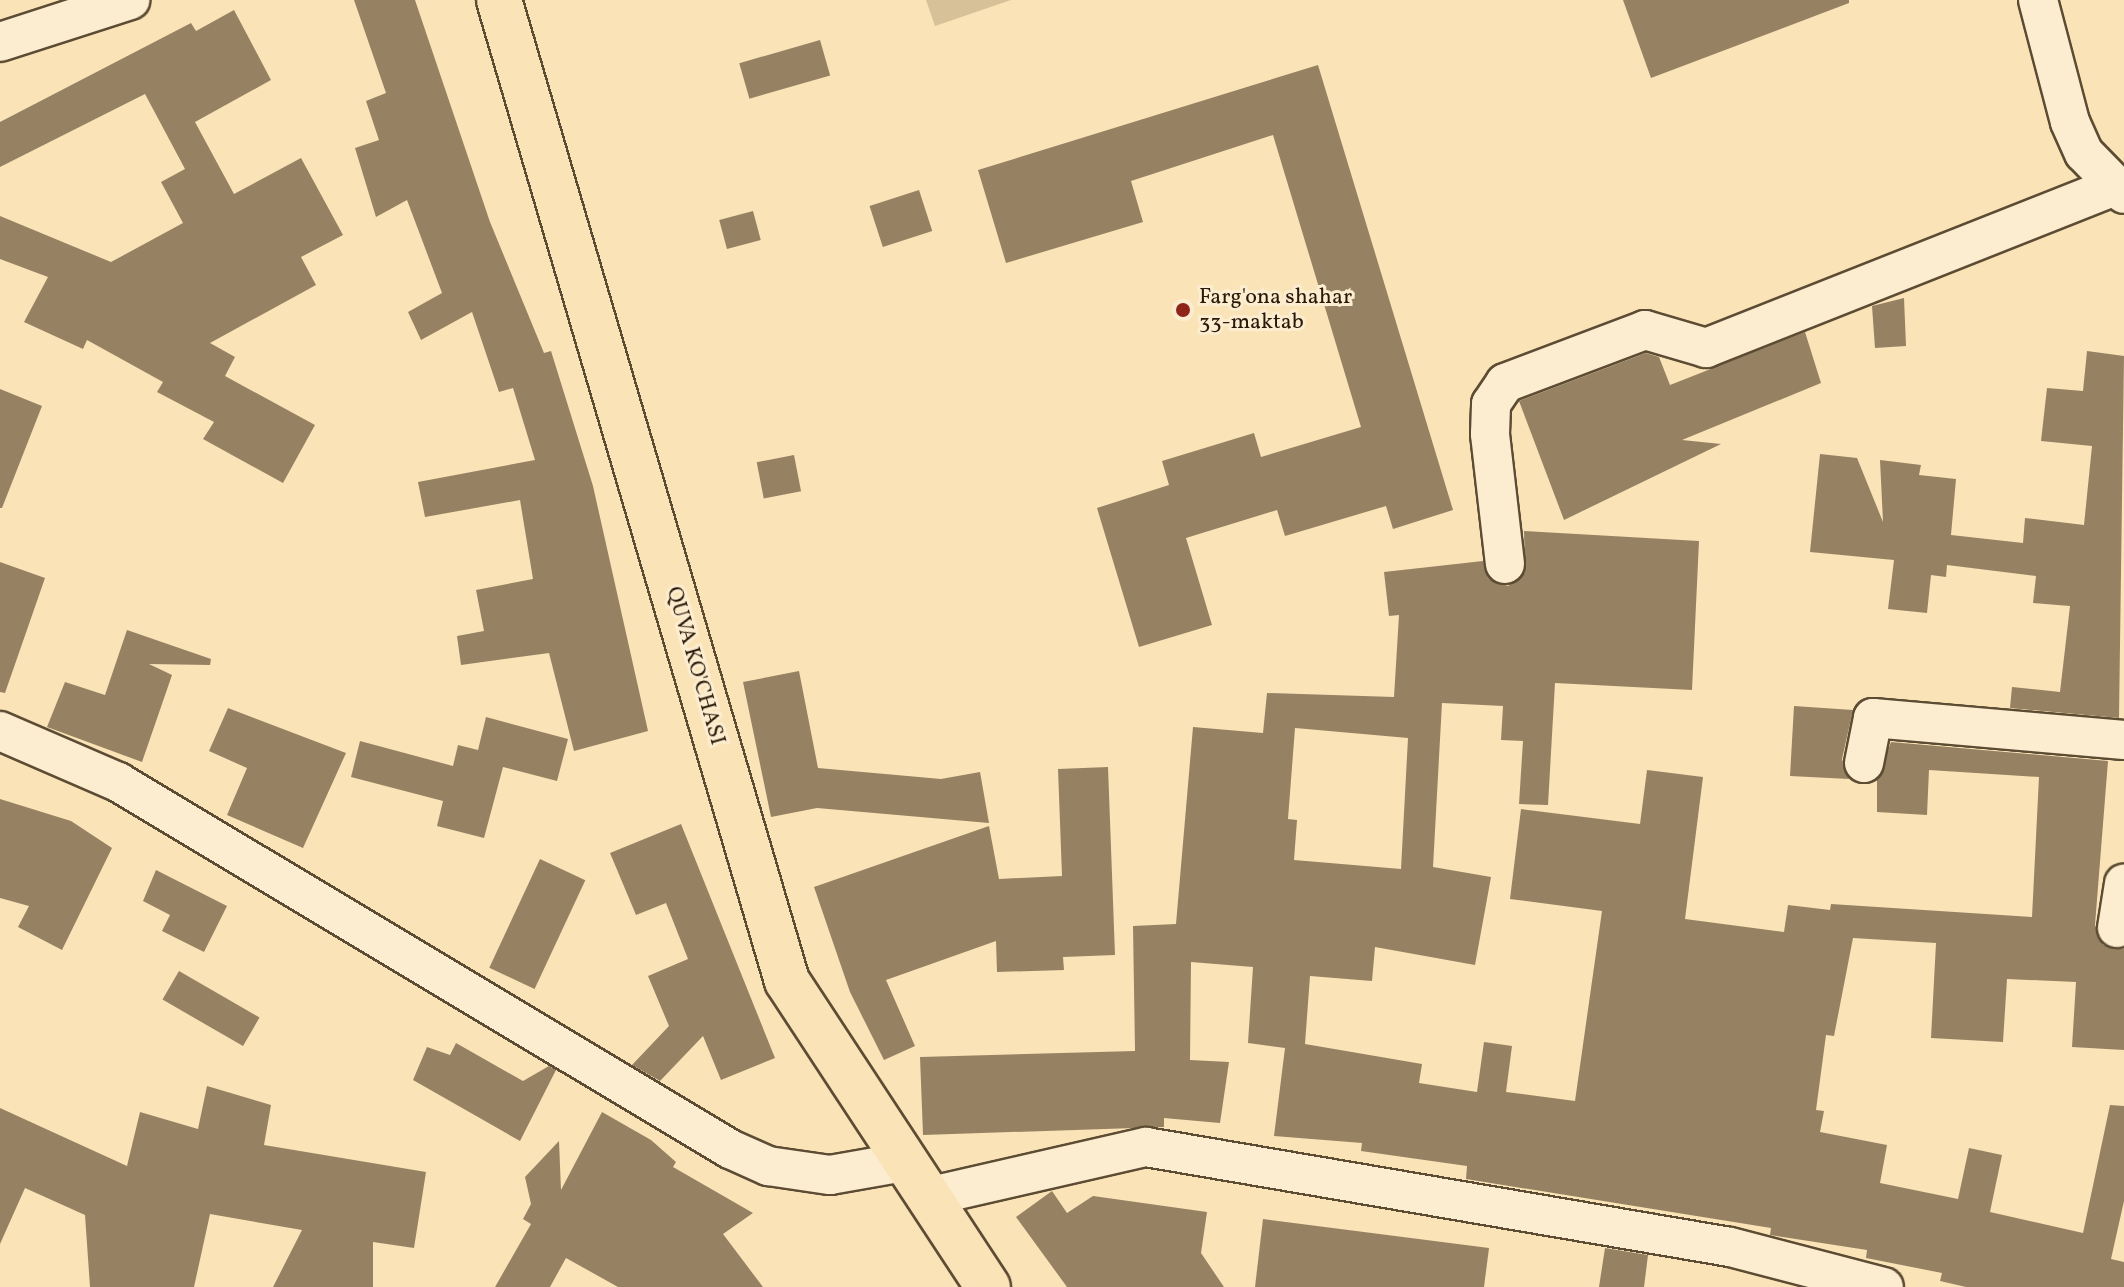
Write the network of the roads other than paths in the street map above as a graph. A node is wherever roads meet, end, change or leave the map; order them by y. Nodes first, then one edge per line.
1 (130, 0) edge
2 (499, 0) edge
3 (2038, 0) edge
4 (0, 42) edge
5 (2118, 191) edge
6 (1505, 564) dead end
7 (0, 731) edge
8 (2124, 740) edge
9 (1864, 763) dead end
10 (2124, 884) edge
11 (2117, 928) dead end
12 (916, 1180) junction
13 (988, 1287) edge
14 (1884, 1287) edge

1 - 4 street
2 - 12 main road, QUVA KO'CHASI
3 - 5 street
5 - 6 street
7 - 12 street
8 - 9 street
10 - 11 street
12 - 13 main road, QUVA KO'CHASI
12 - 14 street

